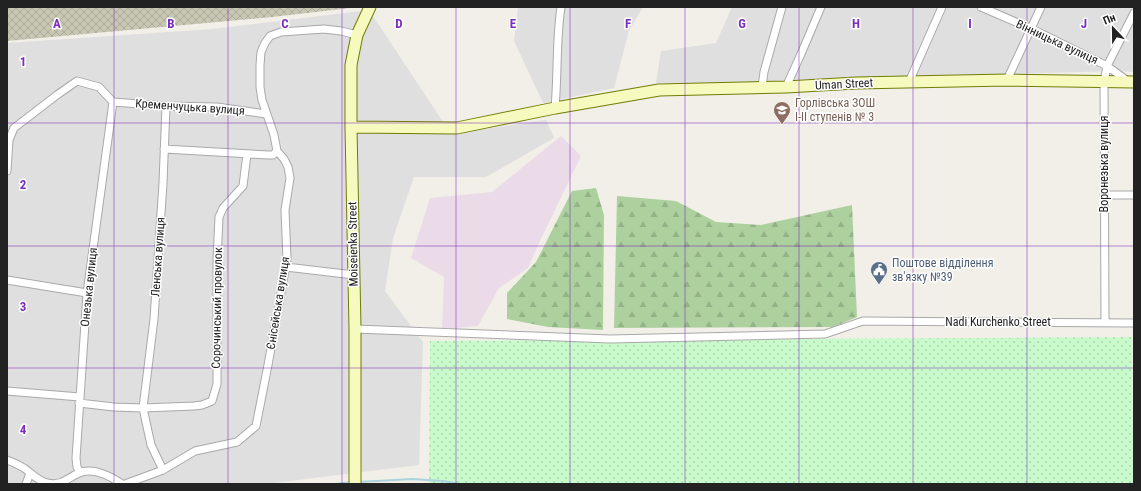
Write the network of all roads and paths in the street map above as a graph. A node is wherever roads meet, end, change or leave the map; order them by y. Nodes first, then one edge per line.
1 (370, 7) edge
2 (561, 7) edge
3 (782, 7) edge
4 (821, 7) edge
5 (942, 7) edge
6 (981, 7) edge
7 (1041, 7) edge
8 (1134, 13) edge
9 (1032, 29) junction
10 (357, 35) junction
11 (1107, 66) junction
12 (1007, 80) junction
13 (909, 82) junction
14 (1104, 82) junction
15 (1132, 82) edge
16 (762, 87) junction
17 (786, 87) junction
18 (113, 102) junction
19 (166, 106) junction
20 (555, 108) junction
21 (266, 114) junction
22 (351, 127) junction
23 (8, 140) edge
24 (164, 149) junction
25 (277, 151) junction
26 (247, 154) junction
27 (7, 170) edge
28 (1104, 195) junction
29 (1134, 196) edge
30 (286, 267) junction
31 (354, 275) junction
32 (7, 280) edge
33 (87, 293) junction
34 (1105, 322) junction
35 (1134, 322) edge
36 (355, 329) junction
37 (7, 391) edge
38 (80, 400) junction
39 (144, 408) junction
40 (7, 460) edge
41 (163, 470) junction
42 (80, 472) junction
43 (30, 473) junction
44 (355, 480) edge
45 (26, 484) edge
46 (124, 484) edge

1 - 10 street, Moiseienka Street
2 - 20 street
3 - 16 street
4 - 17 street
5 - 13 street
6 - 9 street, Вінницька вулиця
7 - 9 street
8 - 11 street, Воронезька вулиця
9 - 11 street, Вінницька вулиця
9 - 12 street
10 - 21 street, Єнісейська вулиця
10 - 22 street, Moiseienka Street
11 - 14 street, Воронезька вулиця
11 - 15 street, Вінницька вулиця
12 - 13 street, Uman Street
12 - 14 street, Uman Street
13 - 17 street, Uman Street
14 - 15 street, Uman Street
14 - 28 street, Воронезька вулиця
16 - 17 street, Uman Street
16 - 20 street, Uman Street
18 - 19 street, Кременчуцька вулиця
18 - 23 street
18 - 33 street, Онезька вулиця
19 - 21 street, Кременчуцька вулиця
19 - 24 street, Ленська вулиця
20 - 22 street, Uman Street
21 - 25 street, Єнісейська вулиця
22 - 31 street, Moiseienka Street
23 - 27 street
24 - 26 street
24 - 39 street, Ленська вулиця
25 - 26 street
25 - 30 street, Єнісейська вулиця
26 - 39 street, Сорочинський провулок
28 - 29 street
28 - 34 street, Воронезька вулиця
30 - 31 street
30 - 41 street, Єнісейська вулиця
31 - 36 street, Moiseienka Street
32 - 33 street
33 - 38 street, Онезька вулиця
34 - 35 street, Nadi Kurchenko Street
34 - 36 street, Nadi Kurchenko Street
36 - 44 street, Moiseienka Street
37 - 38 street
38 - 39 street
38 - 42 street, Онезька вулиця
39 - 41 street, Ленська вулиця
40 - 43 street
41 - 46 street
42 - 43 street
42 - 46 street
43 - 45 street

